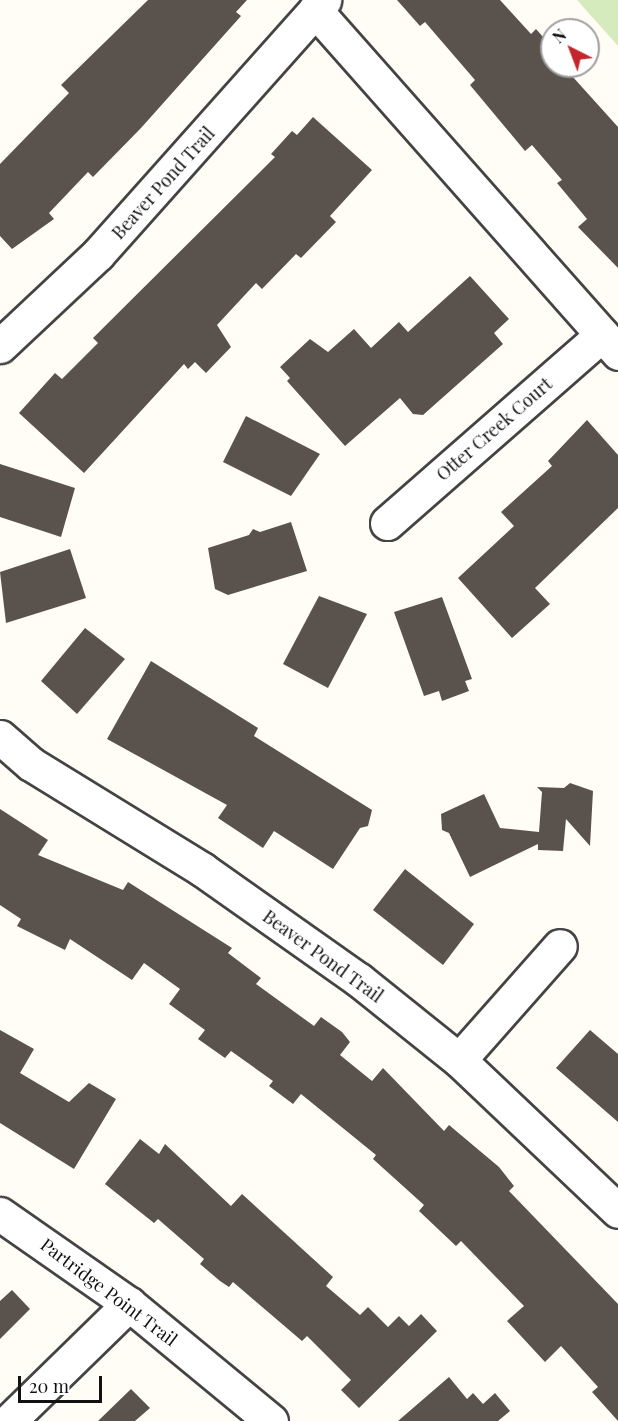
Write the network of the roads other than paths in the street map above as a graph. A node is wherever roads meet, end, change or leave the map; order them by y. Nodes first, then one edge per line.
1 (319, 5) edge
2 (610, 344) edge
3 (0, 346) edge
4 (387, 523) dead end
5 (0, 737) edge
6 (560, 946) dead end
7 (459, 1060) junction
8 (618, 1211) edge
9 (0, 1214) edge
10 (129, 1304) junction
11 (9, 1421) edge
12 (271, 1421) edge

1 - 2 street, Beaver Pond Trail
1 - 3 street, Beaver Pond Trail
2 - 4 street, Otter Creek Court
5 - 7 street, Beaver Pond Trail
6 - 7 street
7 - 8 street, Beaver Pond Trail
9 - 10 street, Partridge Point Trail
10 - 11 street
10 - 12 street, Partridge Point Trail

